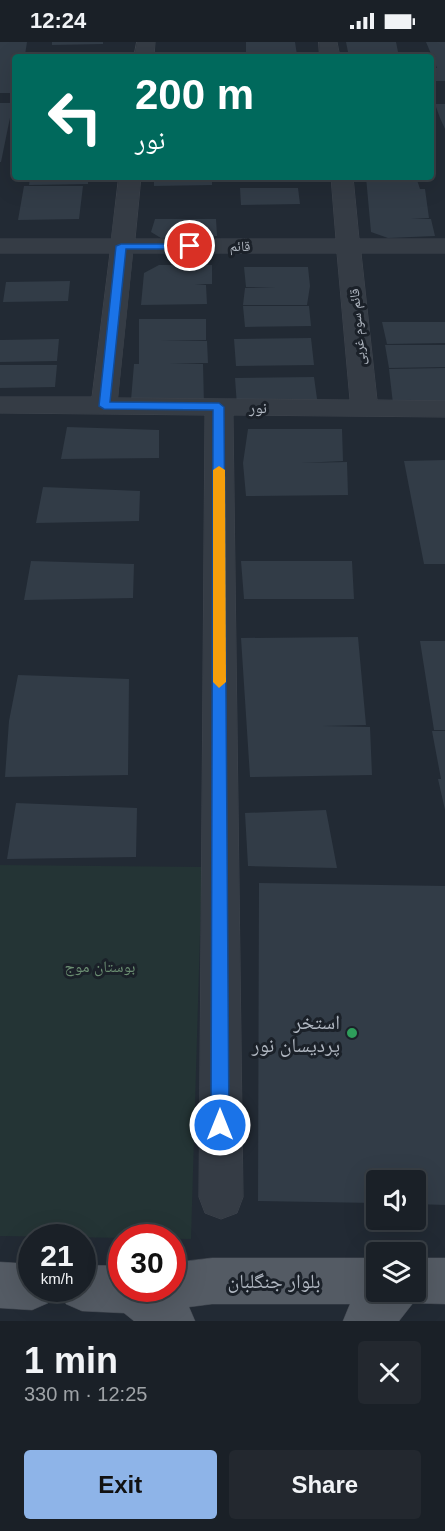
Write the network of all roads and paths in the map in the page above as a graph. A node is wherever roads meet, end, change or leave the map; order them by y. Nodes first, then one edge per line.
1 (130, 180) edge
2 (342, 180) edge
3 (0, 246) edge
4 (121, 246) junction
5 (350, 246) junction
6 (445, 246) edge
7 (0, 405) edge
8 (104, 406) junction
9 (219, 407) junction
10 (364, 408) junction
11 (445, 408) edge
12 (220, 1197) dead end
13 (366, 1281) edge
14 (426, 1281) edge
15 (445, 1281) edge
16 (186, 1284) edge
17 (0, 1286) edge
18 (18, 1287) edge
19 (159, 1302) edge
20 (385, 1302) edge
21 (171, 1321) edge
22 (367, 1321) edge

1 - 4 street
2 - 5 street, قائم سوم غربی
3 - 4 street, قائم
4 - 5 street, قائم
4 - 8 street
5 - 6 street, قائم
5 - 10 street, قائم سوم غربی
7 - 8 street, نور
8 - 9 street, نور
9 - 10 street, نور
9 - 12 street
10 - 11 street, نور
13 - 16 main road, بلوار جنگلبان
14 - 15 main road
17 - 18 main road
19 - 21 main road
20 - 22 main road

